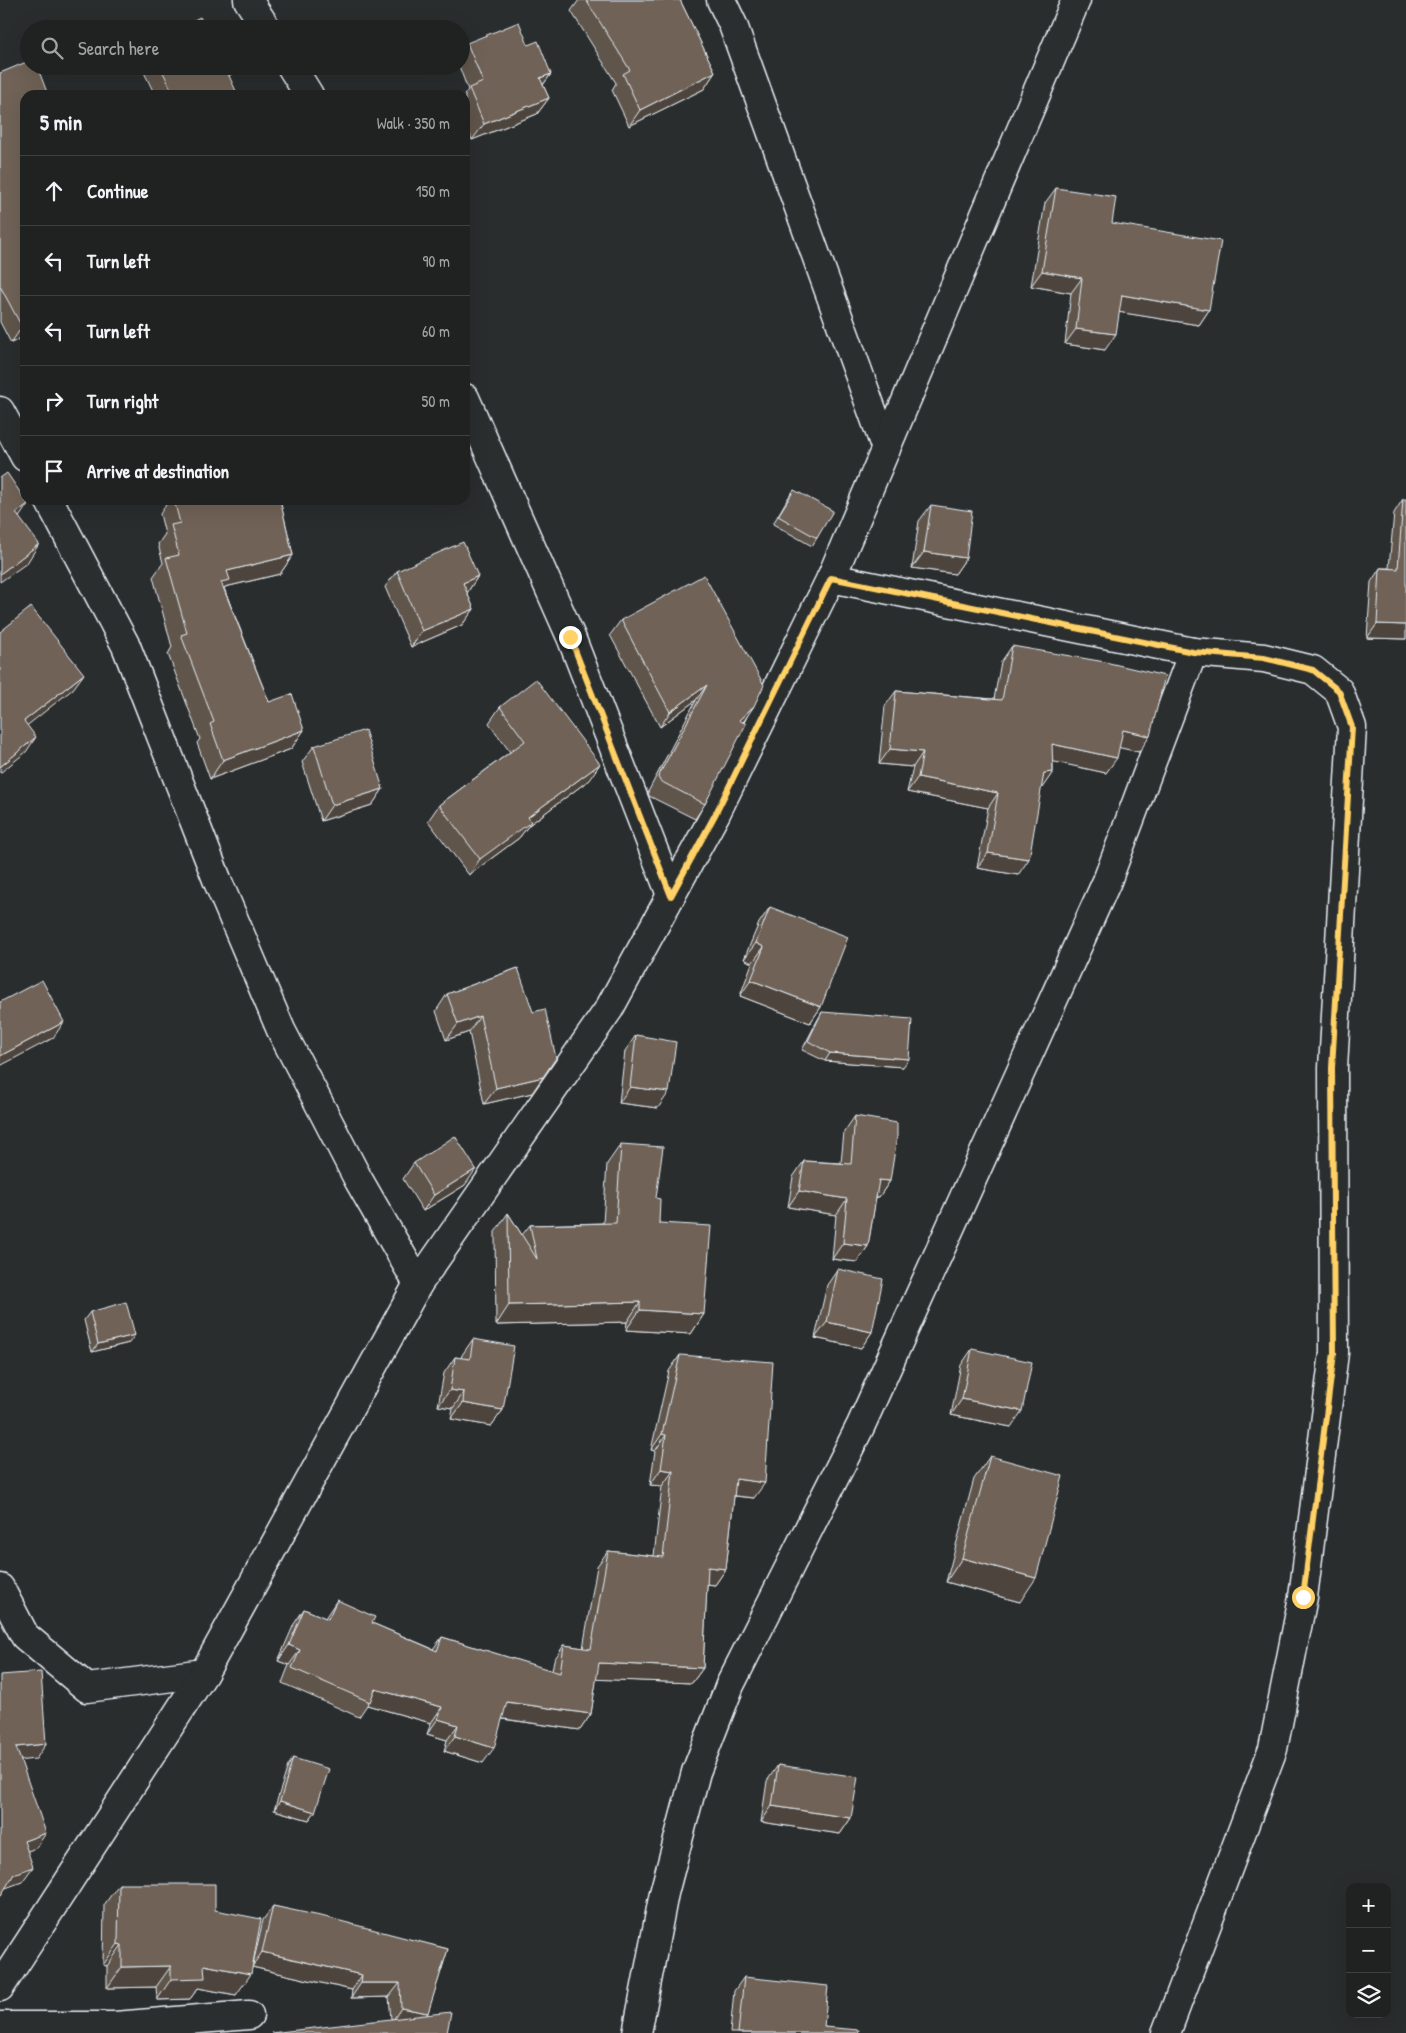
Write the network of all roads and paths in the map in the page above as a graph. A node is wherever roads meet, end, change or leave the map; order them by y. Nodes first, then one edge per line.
1 (248, 0) edge
2 (722, 0) edge
3 (1076, 0) edge
4 (261, 20) edge
5 (297, 75) edge
6 (306, 90) edge
7 (470, 409) edge
8 (0, 411) edge
9 (20, 448) edge
10 (886, 449) junction
11 (52, 505) edge
12 (831, 578) junction
13 (1193, 652) junction
14 (671, 896) junction
15 (418, 1284) junction
16 (0, 1588) edge
17 (204, 1673) junction
18 (0, 1987) edge
19 (249, 2015) dead end
20 (0, 2026) edge
21 (637, 2033) edge
22 (1166, 2033) edge

1 - 4 street
2 - 10 street
3 - 10 street
5 - 6 street
7 - 14 street
8 - 9 street
10 - 12 street
11 - 15 street
12 - 13 street
12 - 14 street
13 - 21 street
13 - 22 street
14 - 15 street
15 - 17 street
16 - 17 street
17 - 18 street
19 - 20 street

